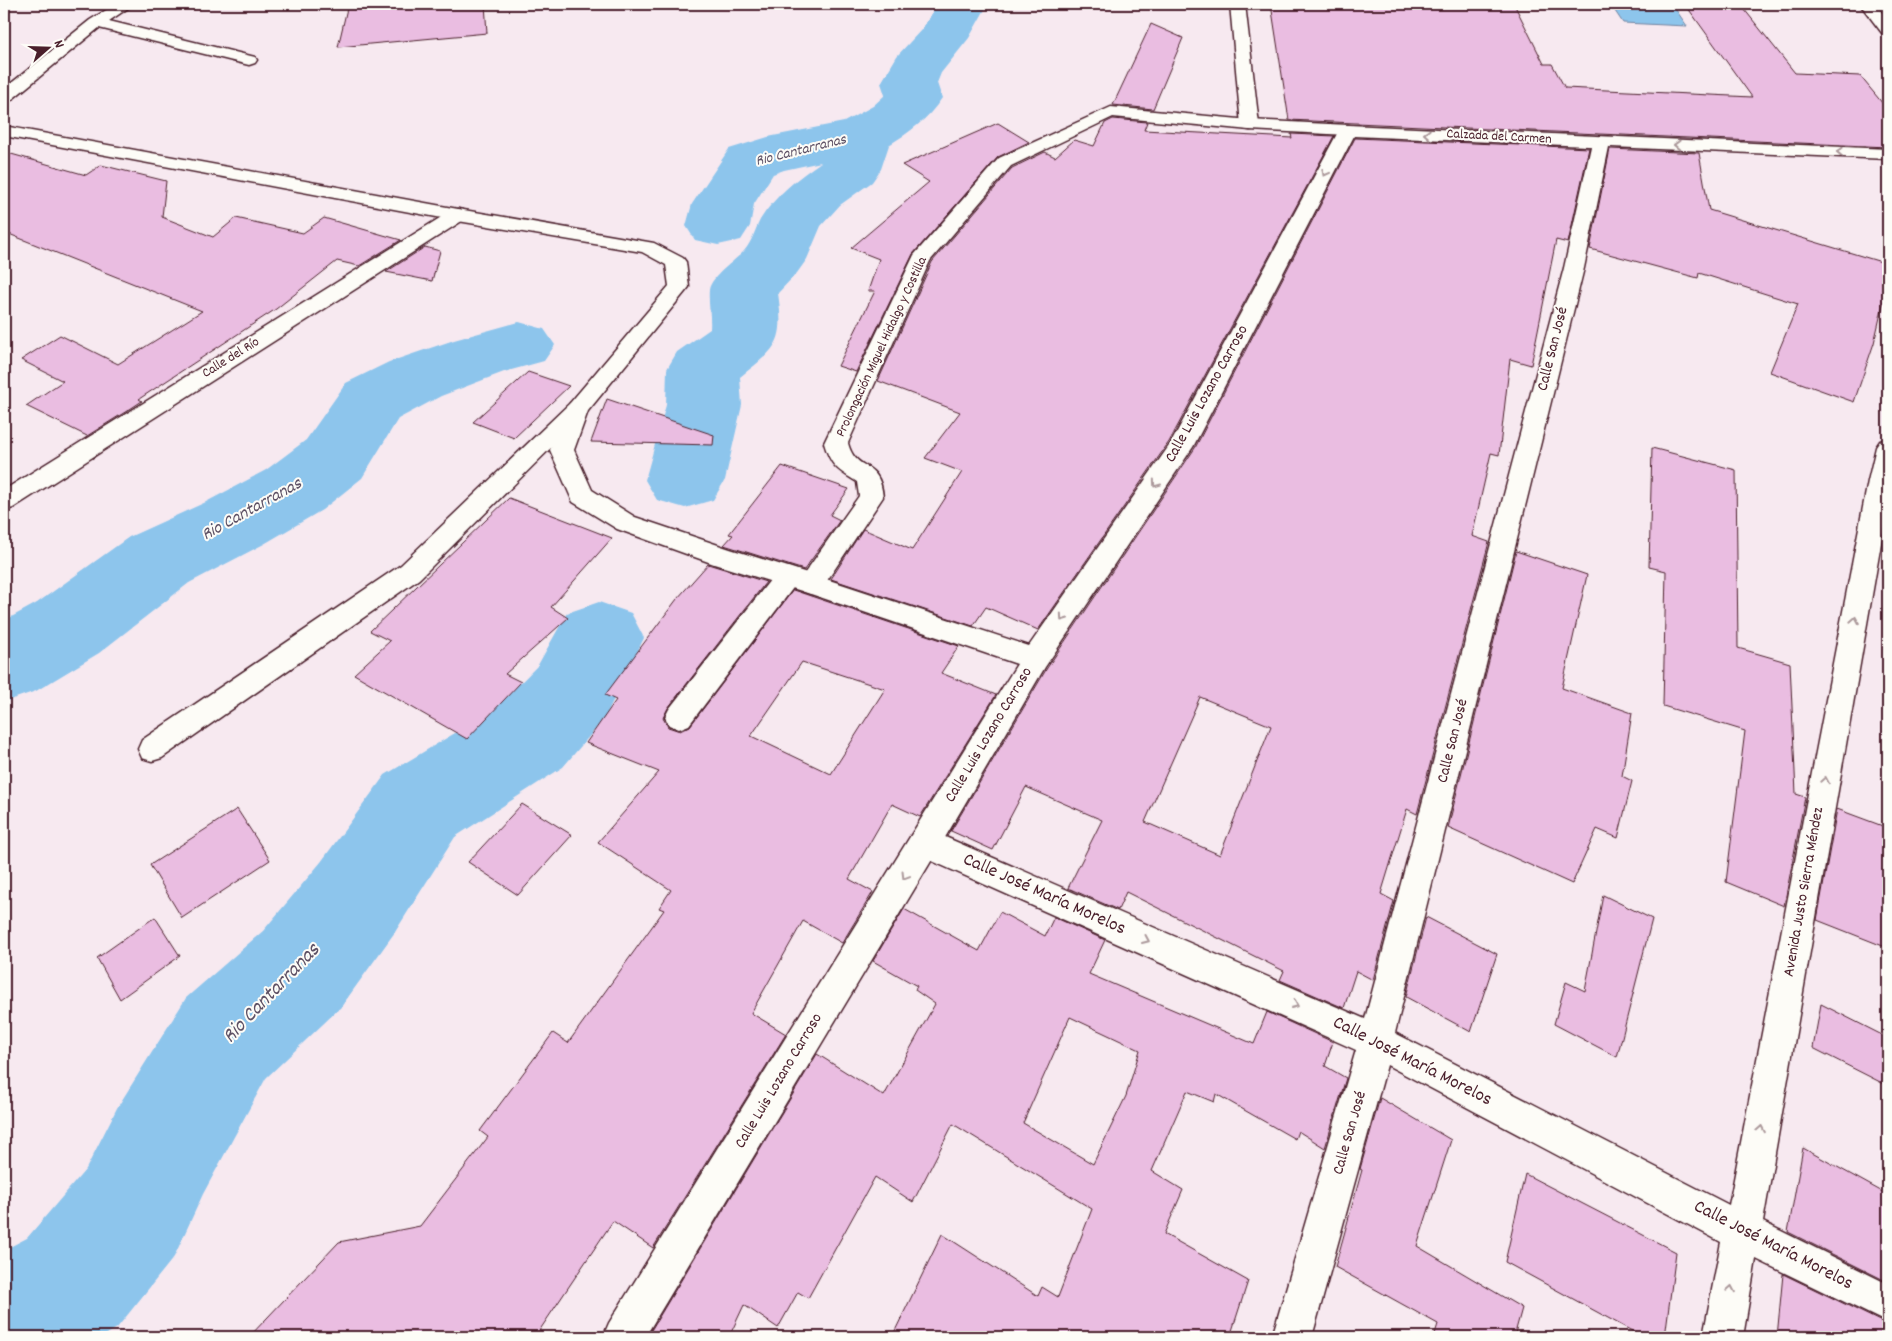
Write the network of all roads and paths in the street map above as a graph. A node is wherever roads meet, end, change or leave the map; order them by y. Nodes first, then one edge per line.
1 (126, 4) edge
2 (1237, 4) edge
3 (1867, 4) edge
4 (1888, 7) edge
5 (96, 23) junction
6 (1888, 30) edge
7 (249, 60) dead end
8 (4, 96) edge
9 (1111, 112) joint
10 (1250, 125) junction
11 (1348, 130) junction
12 (6, 133) edge
13 (1601, 142) junction
14 (1888, 154) edge
15 (458, 215) junction
16 (578, 408) junction
17 (1888, 447) edge
18 (4, 502) edge
19 (799, 581) junction
20 (1035, 659) junction
21 (679, 717) dead end
22 (152, 748) dead end
23 (926, 843) junction
24 (1376, 1041) junction
25 (1742, 1232) junction
26 (1888, 1304) edge
27 (622, 1337) edge
28 (1292, 1337) edge
29 (1723, 1337) edge

1 - 5 street
2 - 10 street
3 - 4 street
3 - 6 street
5 - 7 street
5 - 8 street
9 - 10 street, Calzada del Carmen
9 - 19 street, Prolongación Miguel Hidalgo y Costilla
10 - 11 street, Calzada del Carmen
13 -> 11 street, Calzada del Carmen
11 -> 20 street, Calle Luis Lozano Carroso
12 - 15 street
14 -> 13 street, Calzada del Carmen
13 - 24 street, Calle San José
15 - 16 street
15 - 18 street, Calle del Río
16 - 19 street
16 - 22 street
25 -> 17 street, Avenida Justo Sierra Méndez
19 - 20 street
19 - 21 street
20 - 23 street, Calle Luis Lozano Carroso
23 -> 24 street, Calle José María Morelos
23 -> 27 street, Calle Luis Lozano Carroso
24 - 25 street, Calle José María Morelos
24 - 28 street, Calle San José
25 - 26 street, Calle José María Morelos
29 -> 25 street, Avenida Justo Sierra Méndez

